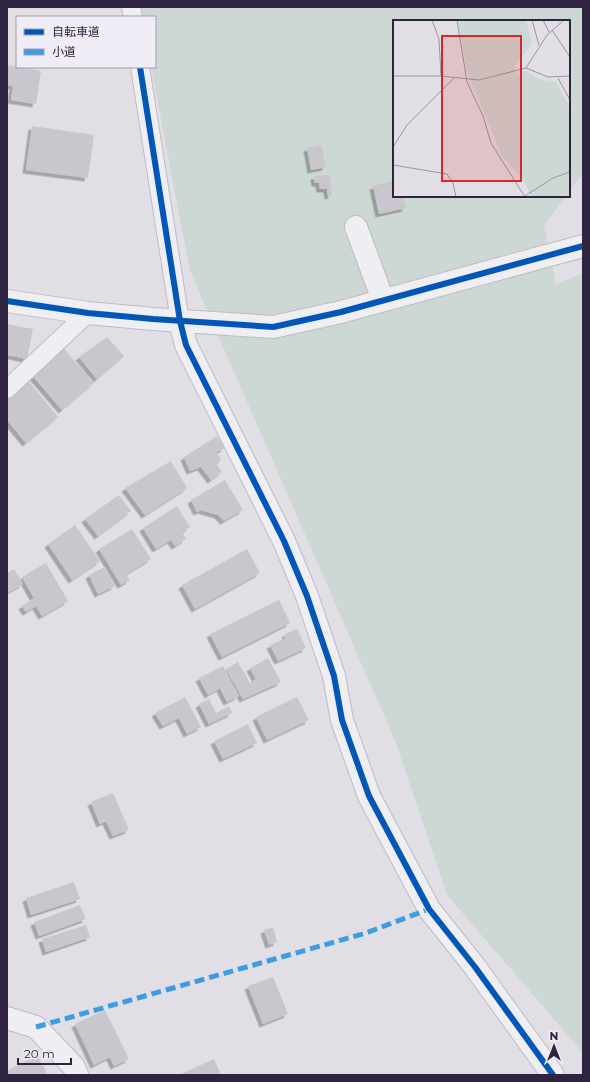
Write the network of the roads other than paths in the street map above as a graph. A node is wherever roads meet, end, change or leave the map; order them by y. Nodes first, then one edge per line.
1 (140, 68) edge
2 (356, 226) dead end
3 (583, 246) edge
4 (383, 300) junction
5 (7, 301) edge
6 (88, 313) junction
7 (180, 321) junction
8 (7, 389) edge
9 (7, 1018) edge
10 (77, 1075) edge
11 (553, 1075) edge

1 - 7 street
2 - 4 street
3 - 4 street
4 - 7 street
5 - 6 street
6 - 7 street
6 - 8 street
7 - 11 street
9 - 10 street

